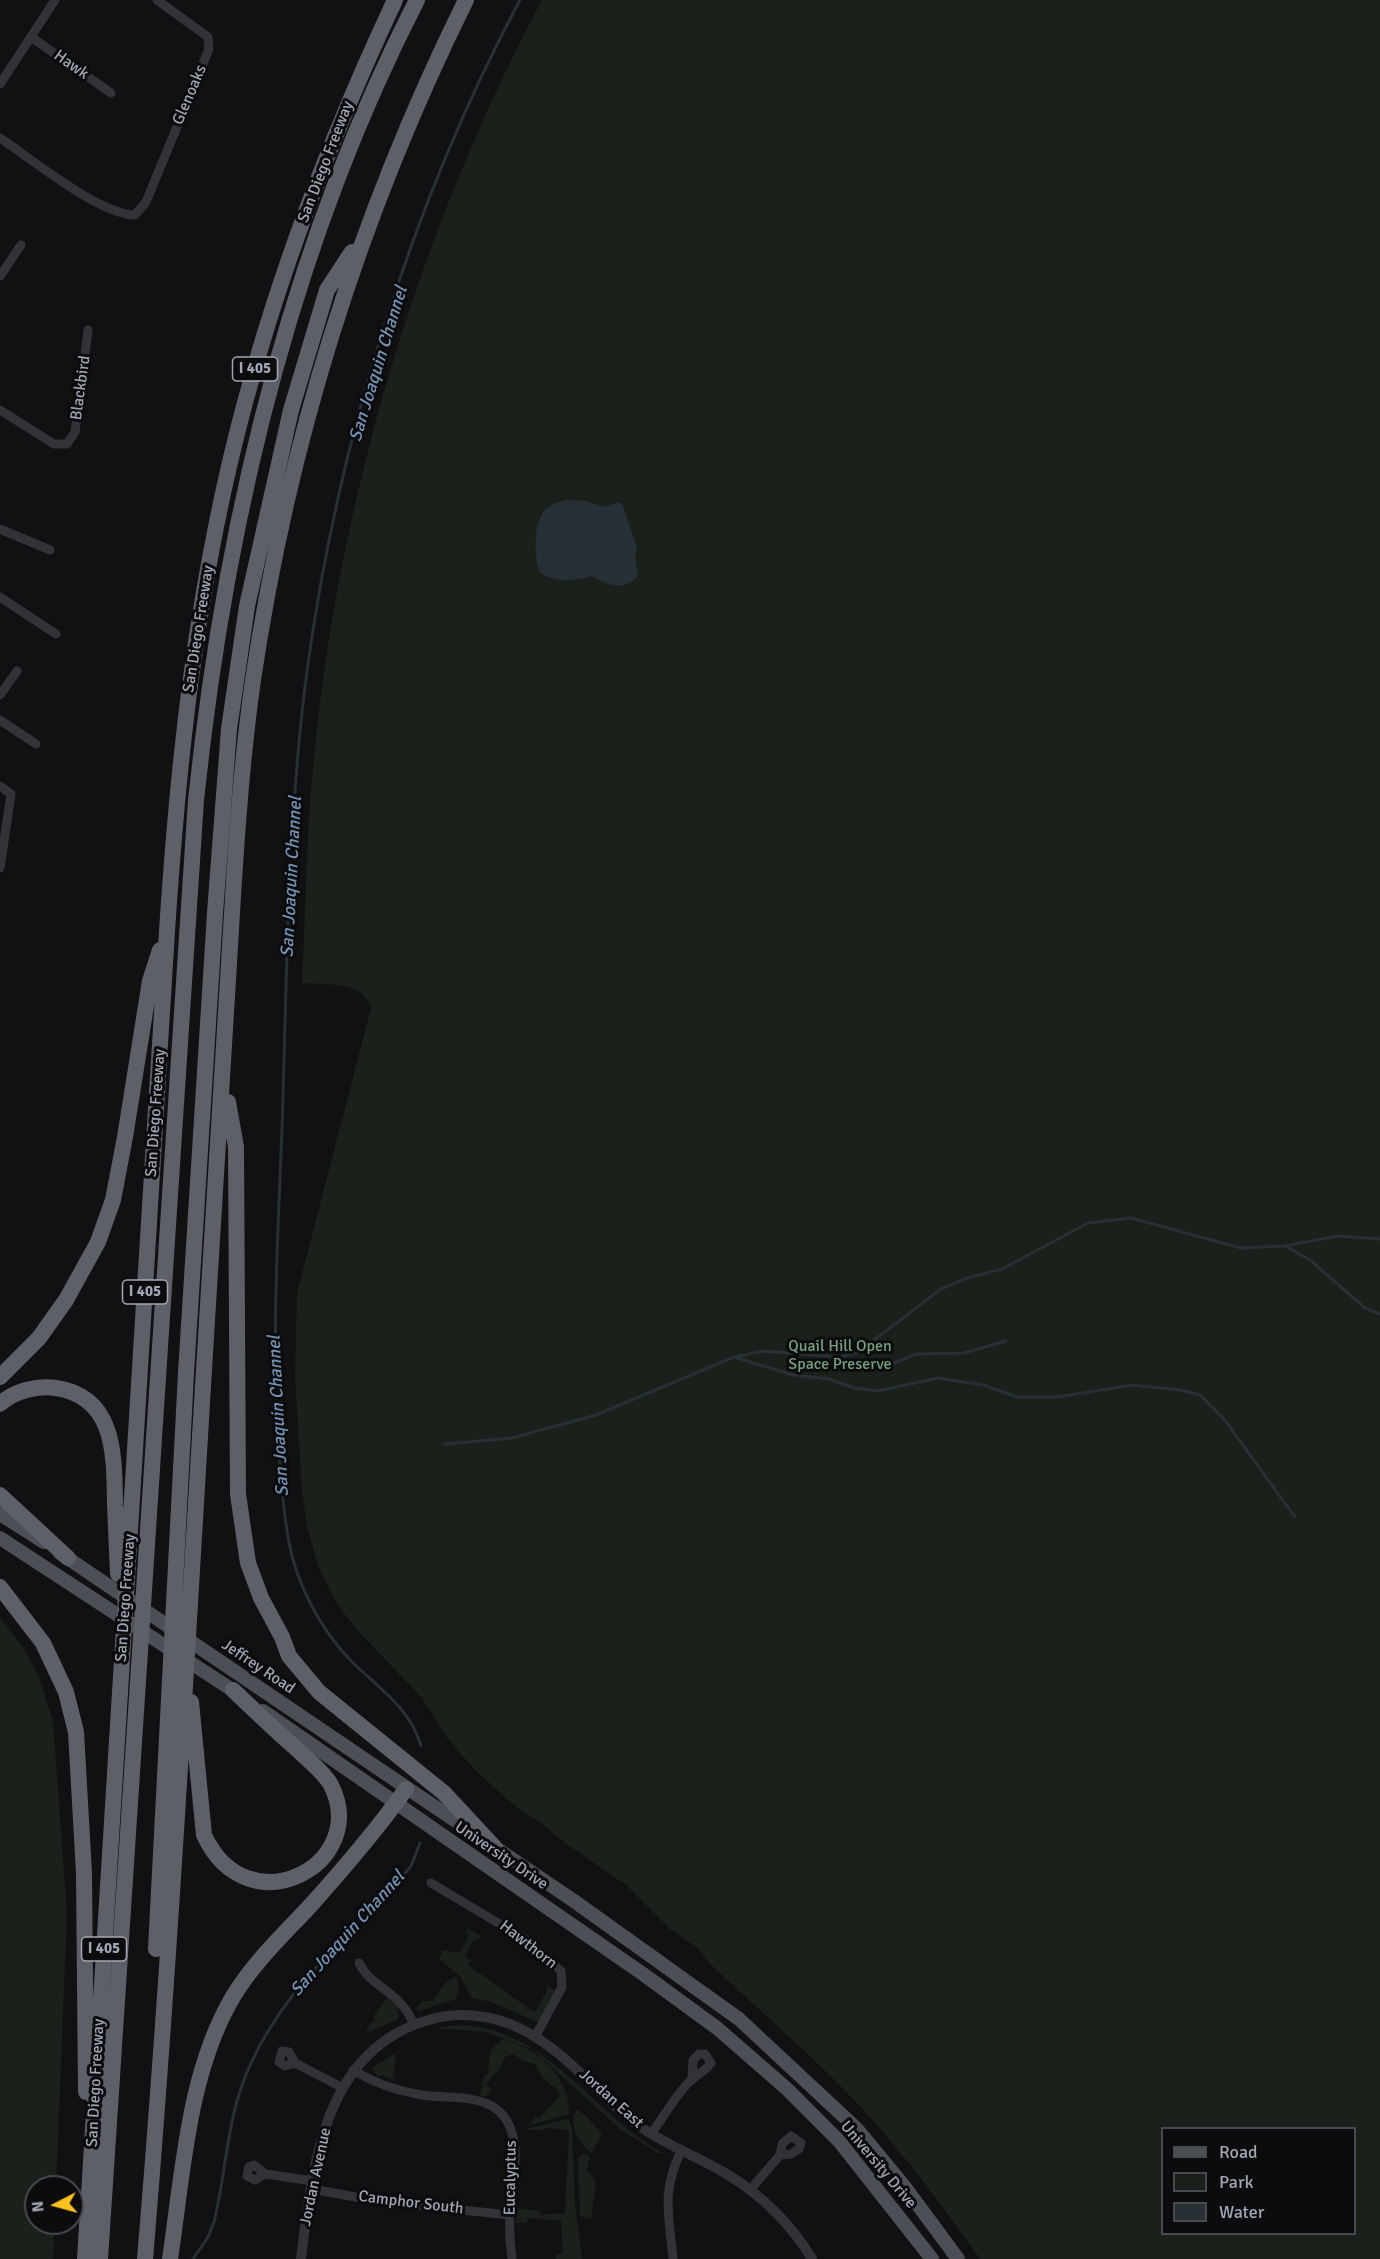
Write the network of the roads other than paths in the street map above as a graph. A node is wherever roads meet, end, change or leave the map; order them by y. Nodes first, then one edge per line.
1 (55, 0) edge
2 (157, 0) edge
3 (395, 0) edge
4 (417, 0) edge
5 (466, 0) edge
6 (31, 37) junction
7 (0, 84) edge
8 (111, 93) dead end
9 (0, 138) edge
10 (367, 229) junction
11 (21, 245) dead end
12 (0, 276) edge
13 (88, 330) dead end
14 (0, 410) edge
15 (0, 529) edge
16 (50, 550) dead end
17 (0, 597) edge
18 (56, 634) dead end
19 (17, 671) dead end
20 (0, 695) edge
21 (0, 720) edge
22 (36, 744) dead end
23 (0, 786) edge
24 (0, 868) edge
25 (167, 931) junction
26 (223, 1074) junction
27 (0, 1377) edge
28 (0, 1404) edge
29 (0, 1495) edge
30 (0, 1514) edge
31 (0, 1538) edge
32 (68, 1558) junction
33 (0, 1587) edge
34 (122, 1652) junction
35 (186, 1672) junction
36 (229, 1687) junction
37 (406, 1789) junction
38 (396, 1803) junction
39 (496, 1850) junction
40 (431, 1883) dead end
41 (359, 1963) dead end
42 (164, 1997) junction
43 (414, 2025) junction
44 (535, 2037) junction
45 (295, 2062) dead end
46 (353, 2070) junction
47 (692, 2080) dead end
48 (343, 2088) junction
49 (651, 2134) junction
50 (681, 2151) junction
51 (780, 2155) dead end
52 (265, 2174) dead end
53 (313, 2185) junction
54 (90, 2187) junction
55 (750, 2190) junction
56 (509, 2215) junction
57 (85, 2259) edge
58 (100, 2259) edge
59 (146, 2259) edge
60 (170, 2259) edge
61 (301, 2259) edge
62 (512, 2259) edge
63 (673, 2259) edge
64 (812, 2259) edge
65 (932, 2259) edge
66 (958, 2259) edge

1 - 6 street
2 - 9 street, Glenoaks
3 - 25 highway, San Diego Freeway / I 405
4 - 58 highway
5 - 10 highway
6 - 7 street
6 - 8 street, Hawk
10 - 26 highway
10 - 42 highway
11 - 12 street
13 - 14 street, Blackbird
15 - 16 street
17 - 18 street
19 - 20 street
21 - 22 street
23 - 24 street
25 - 27 highway
25 - 34 highway, San Diego Freeway / I 405
26 - 35 highway
26 - 39 highway
28 - 34 highway
29 - 32 highway
30 - 32 main road, Jeffrey Road
31 - 36 main road, University Drive
32 - 37 main road, Jeffrey Road
33 - 54 highway
34 - 54 highway, San Diego Freeway / I 405
35 - 36 highway
35 - 42 highway
36 - 38 main road, University Drive
37 - 38 highway
37 - 39 main road, Jeffrey Road
38 - 60 highway
38 - 65 main road, University Drive
39 - 66 main road, University Drive
40 - 44 street, Hawthorn
41 - 43 street
42 - 59 highway
43 - 44 street, Jordan East
43 - 46 street, Jordan Avenue
44 - 49 street, Jordan East
45 - 48 street
46 - 48 street, Jordan Avenue
46 - 56 street, Eucalyptus
47 - 49 street
48 - 53 street, Jordan Avenue
49 - 50 street, Jordan East
50 - 55 street, Jordan East
50 - 63 street
51 - 55 street
52 - 53 street, Camphor South
53 - 56 street, Camphor South
53 - 61 street, Jordan Avenue
54 - 57 highway, San Diego Freeway / I 405
55 - 64 street, Jordan East
56 - 62 street, Eucalyptus

